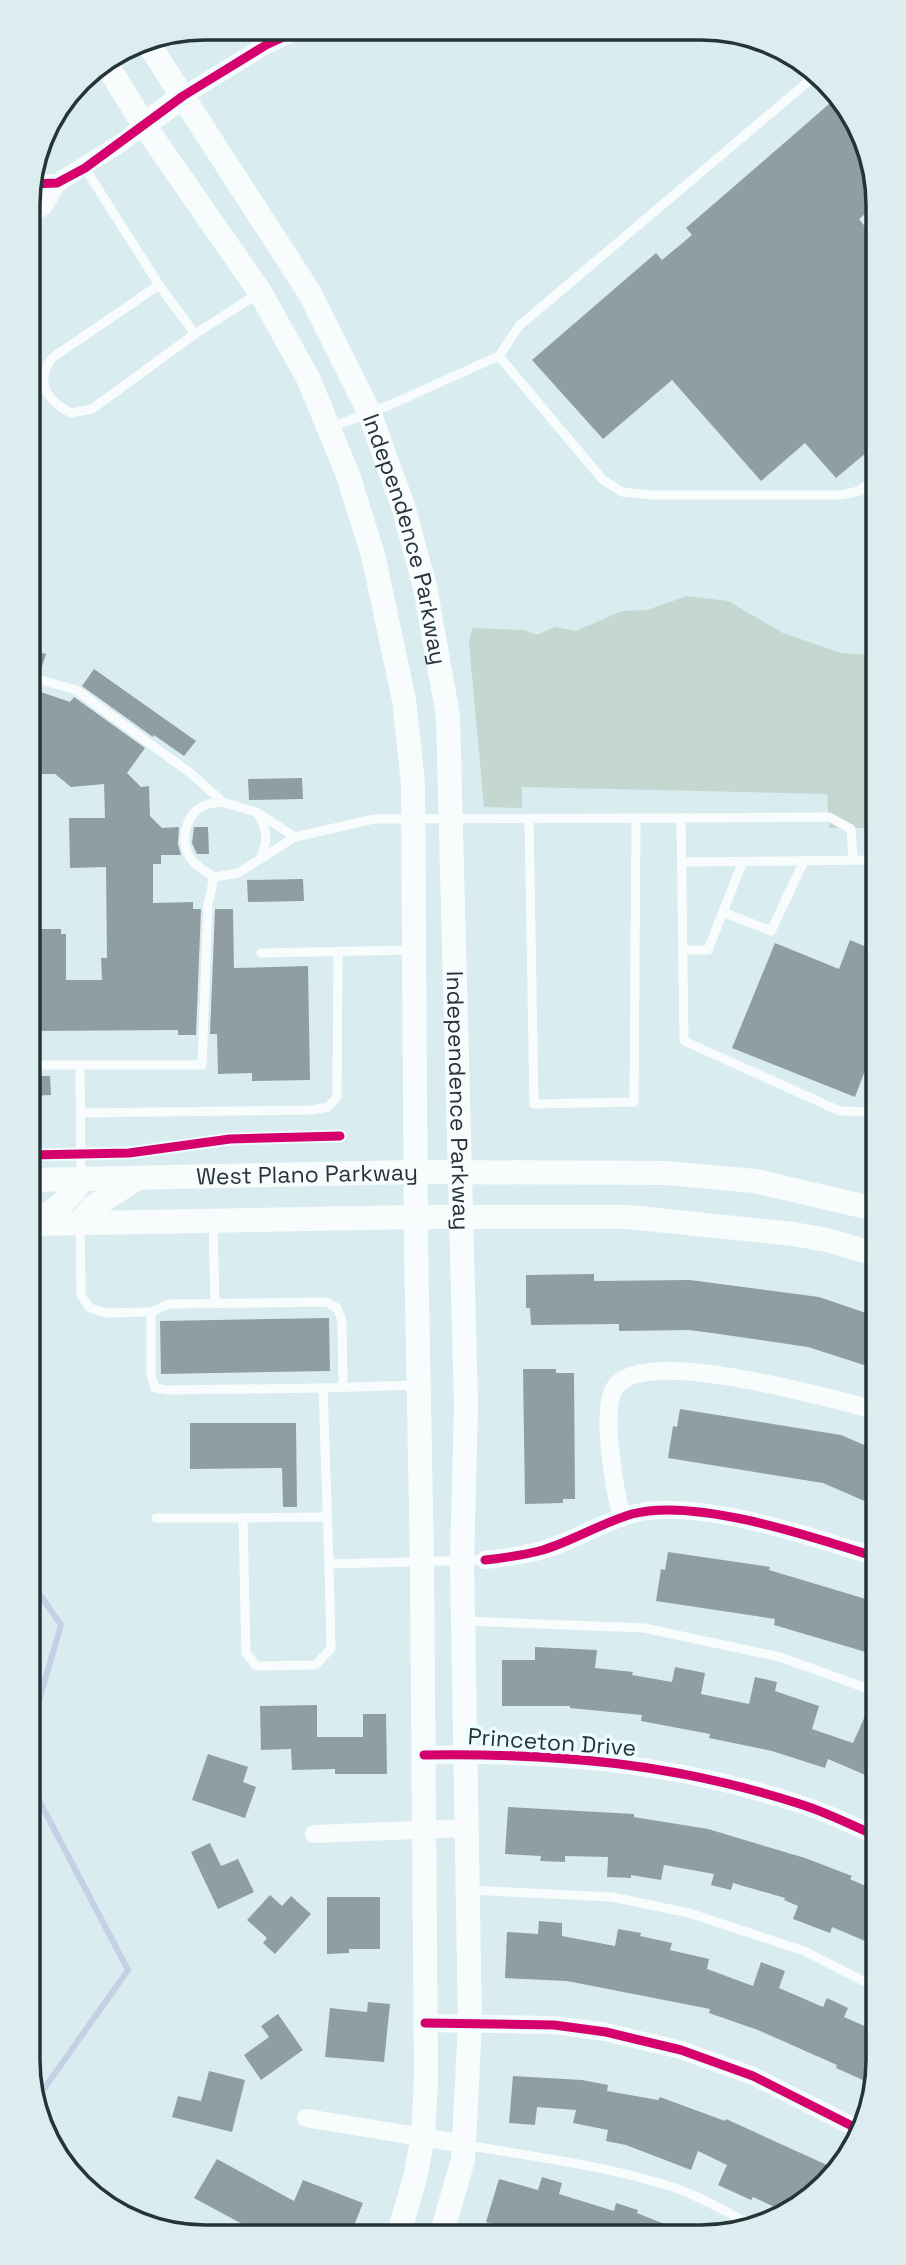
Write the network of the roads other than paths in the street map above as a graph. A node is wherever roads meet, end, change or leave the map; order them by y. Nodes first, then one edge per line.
1 (273, 41) edge
2 (152, 49) edge
3 (110, 71) edge
4 (809, 81) edge
5 (183, 96) junction
6 (144, 125) junction
7 (85, 168) junction
8 (57, 183) junction
9 (42, 184) edge
10 (41, 208) edge
11 (159, 285) junction
12 (260, 292) junction
13 (195, 334) junction
14 (499, 356) junction
15 (369, 412) junction
16 (330, 427) junction
17 (866, 486) edge
18 (41, 680) edge
19 (223, 802) junction
20 (258, 813) junction
21 (636, 818) junction
22 (681, 818) junction
23 (413, 819) junction
24 (529, 819) junction
25 (451, 820) junction
26 (295, 837) junction
27 (259, 860) junction
28 (853, 860) junction
29 (866, 860) edge
30 (743, 861) junction
31 (804, 861) junction
32 (682, 862) junction
33 (214, 877) junction
34 (723, 912) junction
35 (415, 950) junction
36 (683, 950) junction
37 (338, 951) junction
38 (261, 953) dead end
39 (41, 1065) edge
40 (80, 1065) junction
41 (866, 1112) edge
42 (80, 1113) junction
43 (415, 1172) junction
44 (461, 1172) junction
45 (136, 1179) junction
46 (40, 1180) edge
47 (81, 1180) junction
48 (865, 1207) edge
49 (415, 1217) junction
50 (461, 1217) junction
51 (40, 1218) edge
52 (213, 1220) junction
53 (80, 1223) junction
54 (40, 1224) edge
55 (865, 1251) edge
56 (215, 1304) junction
57 (151, 1312) junction
58 (418, 1385) junction
59 (343, 1387) junction
60 (323, 1388) junction
61 (865, 1407) edge
62 (328, 1517) junction
63 (156, 1518) dead end
64 (243, 1518) junction
65 (622, 1518) junction
66 (865, 1554) edge
67 (473, 1560) junction
68 (422, 1562) junction
69 (329, 1564) junction
70 (462, 1621) junction
71 (865, 1688) edge
72 (424, 1755) junction
73 (464, 1755) junction
74 (423, 1829) junction
75 (467, 1829) junction
76 (865, 1831) edge
77 (314, 1834) dead end
78 (468, 1890) junction
79 (865, 1982) edge
80 (425, 2023) junction
81 (470, 2024) junction
82 (306, 2118) dead end
83 (852, 2126) edge
84 (423, 2136) junction
85 (464, 2144) junction
86 (741, 2219) edge
87 (401, 2225) edge
88 (444, 2225) edge

1 - 5 street
2 - 5 main road, Independence Parkway
3 - 6 main road, Independence Parkway
4 - 14 lane
5 - 6 main road
5 - 15 main road, Independence Parkway
6 - 7 street
6 - 12 main road, Independence Parkway
7 - 8 street
7 - 11 lane
8 - 9 street
8 - 10 street
11 - 13 lane
11 - 13 lane
12 - 13 lane
12 - 16 main road, Independence Parkway
14 - 15 lane
14 - 17 lane
15 - 16 lane
15 - 25 main road, Independence Parkway
16 - 23 main road, Independence Parkway
18 - 19 lane
19 - 20 lane
19 - 33 lane
20 - 26 lane
20 - 27 lane
21 - 22 lane
21 - 24 lane
21 - 24 lane
22 - 28 lane
22 - 32 lane
23 - 25 lane
23 - 26 lane
23 - 35 main road, Independence Parkway
24 - 25 lane
25 - 44 main road, Independence Parkway
26 - 27 lane
27 - 33 lane
28 - 29 lane
28 - 31 lane
30 - 31 lane
30 - 32 lane
30 - 34 lane
31 - 34 lane
32 - 36 lane
33 - 40 lane
34 - 36 lane
35 - 37 lane
35 - 43 main road, Independence Parkway
36 - 41 lane
37 - 38 lane
37 - 42 lane
39 - 40 lane
40 - 42 lane
42 - 47 lane
43 - 44 main road, West Plano Parkway
43 - 45 main road, West Plano Parkway
43 - 49 main road, Independence Parkway
44 - 48 main road, West Plano Parkway
44 - 50 main road, Independence Parkway
45 - 47 main road, West Plano Parkway
45 - 53 main road
46 - 47 main road, West Plano Parkway
47 - 51 main road
49 - 50 main road, West Plano Parkway
49 - 52 main road, West Plano Parkway
49 - 58 main road, Independence Parkway
50 - 55 main road, West Plano Parkway
50 - 67 main road, Independence Parkway
52 - 53 main road, West Plano Parkway
52 - 56 lane
53 - 54 main road, West Plano Parkway
53 - 57 lane
56 - 57 lane
56 - 59 lane
57 - 60 lane
58 - 59 lane
58 - 68 main road, Independence Parkway
59 - 60 lane
60 - 62 lane
61 - 65 street
62 - 64 lane
62 - 69 lane
63 - 64 lane
64 - 69 lane
65 - 66 street
65 - 67 street
67 - 68 lane
67 - 70 main road, Independence Parkway
68 - 69 lane
68 - 72 main road, Independence Parkway
70 - 71 lane
70 - 73 main road, Independence Parkway
72 - 73 street, Princeton Drive
72 - 74 main road, Independence Parkway
73 - 75 main road, Independence Parkway
73 - 76 street, Princeton Drive
74 - 75 street
74 - 77 street
74 - 80 main road, Independence Parkway
75 - 78 main road, Independence Parkway
78 - 79 lane
78 - 81 main road, Independence Parkway
80 - 81 street
80 - 84 main road, Independence Parkway
81 - 83 street
81 - 85 main road, Independence Parkway
82 - 84 street
84 - 85 street
84 - 87 main road, Independence Parkway
85 - 86 lane
85 - 88 main road, Independence Parkway

